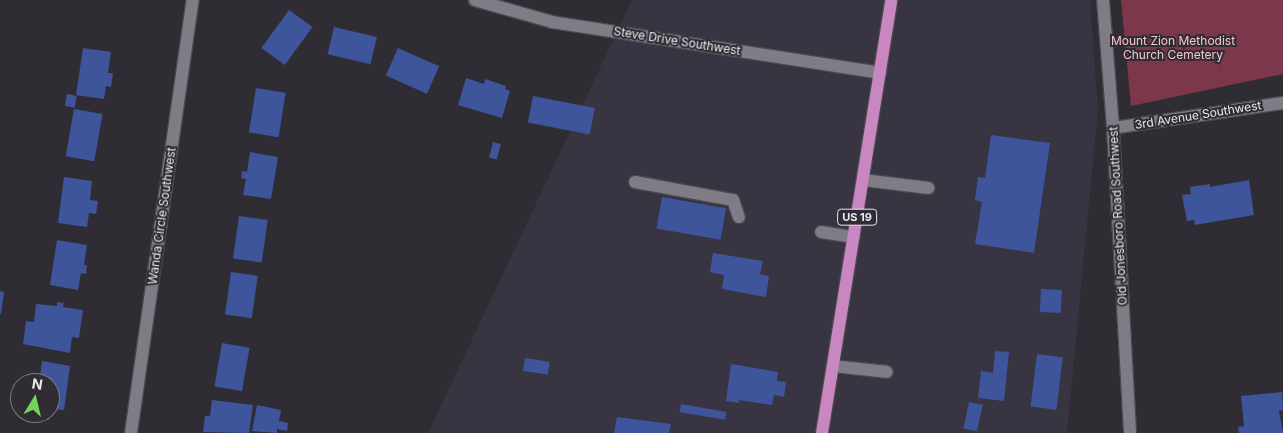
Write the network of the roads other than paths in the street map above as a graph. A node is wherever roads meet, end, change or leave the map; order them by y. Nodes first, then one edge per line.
1 (193, 0) edge
2 (475, 0) edge
3 (891, 0) edge
4 (1103, 0) edge
5 (880, 73) junction
6 (1283, 102) edge
7 (1113, 128) junction
8 (863, 180) junction
9 (635, 182) dead end
10 (929, 188) dead end
11 (739, 217) dead end
12 (821, 232) dead end
13 (854, 237) junction
14 (833, 366) junction
15 (887, 372) dead end
16 (131, 433) edge
17 (822, 433) edge
18 (1130, 433) edge

1 - 16 street, Wanda Circle Southwest
2 - 5 street, Steve Drive Southwest
3 - 5 main road, US 19
4 - 7 street, Old Jonesboro Road Southwest
5 - 8 main road, US 19
6 - 7 street, 3rd Avenue Southwest
7 - 18 street, Old Jonesboro Road Southwest
8 - 10 street
8 - 13 main road, US 19
9 - 11 street
12 - 13 street
13 - 14 main road, US 19
14 - 15 street
14 - 17 main road, US 19

